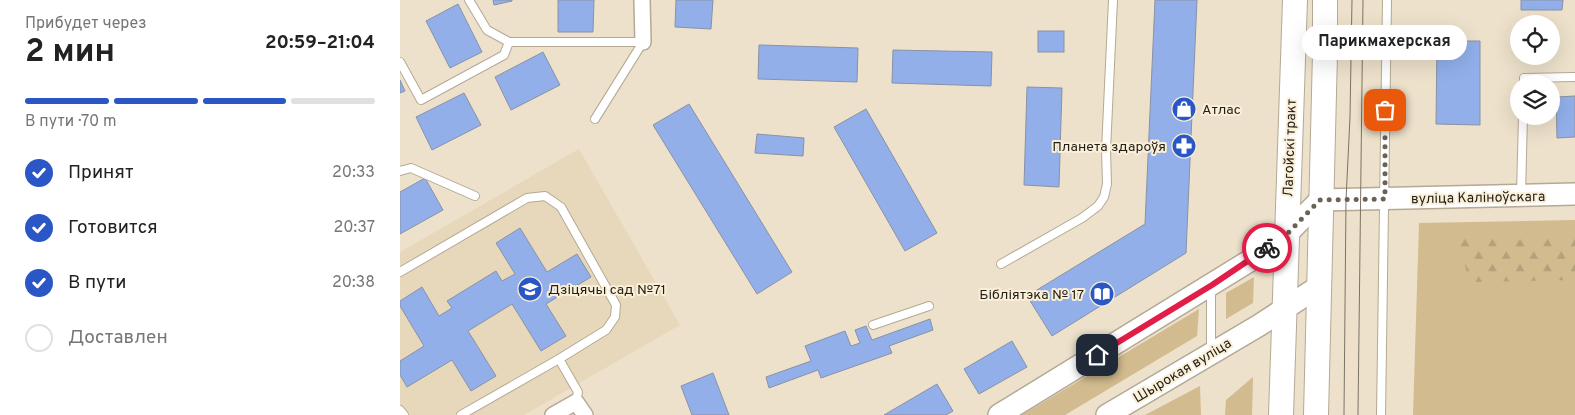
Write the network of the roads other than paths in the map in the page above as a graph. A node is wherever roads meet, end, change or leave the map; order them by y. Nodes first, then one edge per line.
1 (469, 0) edge
2 (642, 0) edge
3 (1113, 0) edge
4 (1295, 0) edge
5 (1325, 0) edge
6 (1387, 0) edge
7 (509, 42) junction
8 (643, 42) junction
9 (400, 62) edge
10 (1560, 77) edge
11 (1575, 77) edge
12 (595, 119) dead end
13 (1523, 125) edge
14 (400, 171) edge
15 (1575, 194) edge
16 (475, 196) dead end
17 (1521, 196) junction
18 (1385, 199) junction
19 (1320, 200) junction
20 (1286, 235) junction
21 (1001, 264) dead end
22 (400, 272) edge
23 (1212, 285) junction
24 (1318, 288) junction
25 (929, 306) dead end
26 (1284, 309) junction
27 (873, 325) dead end
28 (1258, 326) junction
29 (1283, 346) junction
30 (1211, 353) junction
31 (559, 359) junction
32 (576, 402) junction
33 (400, 410) edge
34 (404, 415) edge
35 (461, 415) edge
36 (553, 415) edge
37 (584, 415) edge
38 (1000, 415) edge
39 (1107, 415) edge
40 (1281, 415) edge
41 (1316, 415) edge
42 (1382, 415) edge

1 - 7 lane
2 - 8 street
3 - 21 lane
4 - 20 main road, Лагойскі тракт
5 - 19 main road
6 - 18 lane
7 - 8 lane
7 - 9 lane
8 - 12 lane
10 - 11 lane
13 - 17 lane
14 - 16 lane
15 - 17 main road, вуліца Каліноўскага
17 - 18 main road, вуліца Каліноўскага
18 - 19 main road, вуліца Каліноўскага
18 - 42 lane
19 - 20 main road
19 - 24 main road
20 - 23 main road
20 - 26 main road, Лагойскі тракт
22 - 31 lane
23 - 30 lane
23 - 38 main road
24 - 26 main road, Шырокая вуліца
24 - 41 main road
25 - 27 lane
26 - 28 main road, Шырокая вуліца
26 - 29 main road, Лагойскі тракт
28 - 29 main road
28 - 30 main road, Шырокая вуліца
29 - 40 main road, Лагойскі тракт
30 - 39 main road, Шырокая вуліца
31 - 32 lane
31 - 35 lane
32 - 36 street
32 - 37 street
33 - 34 lane

